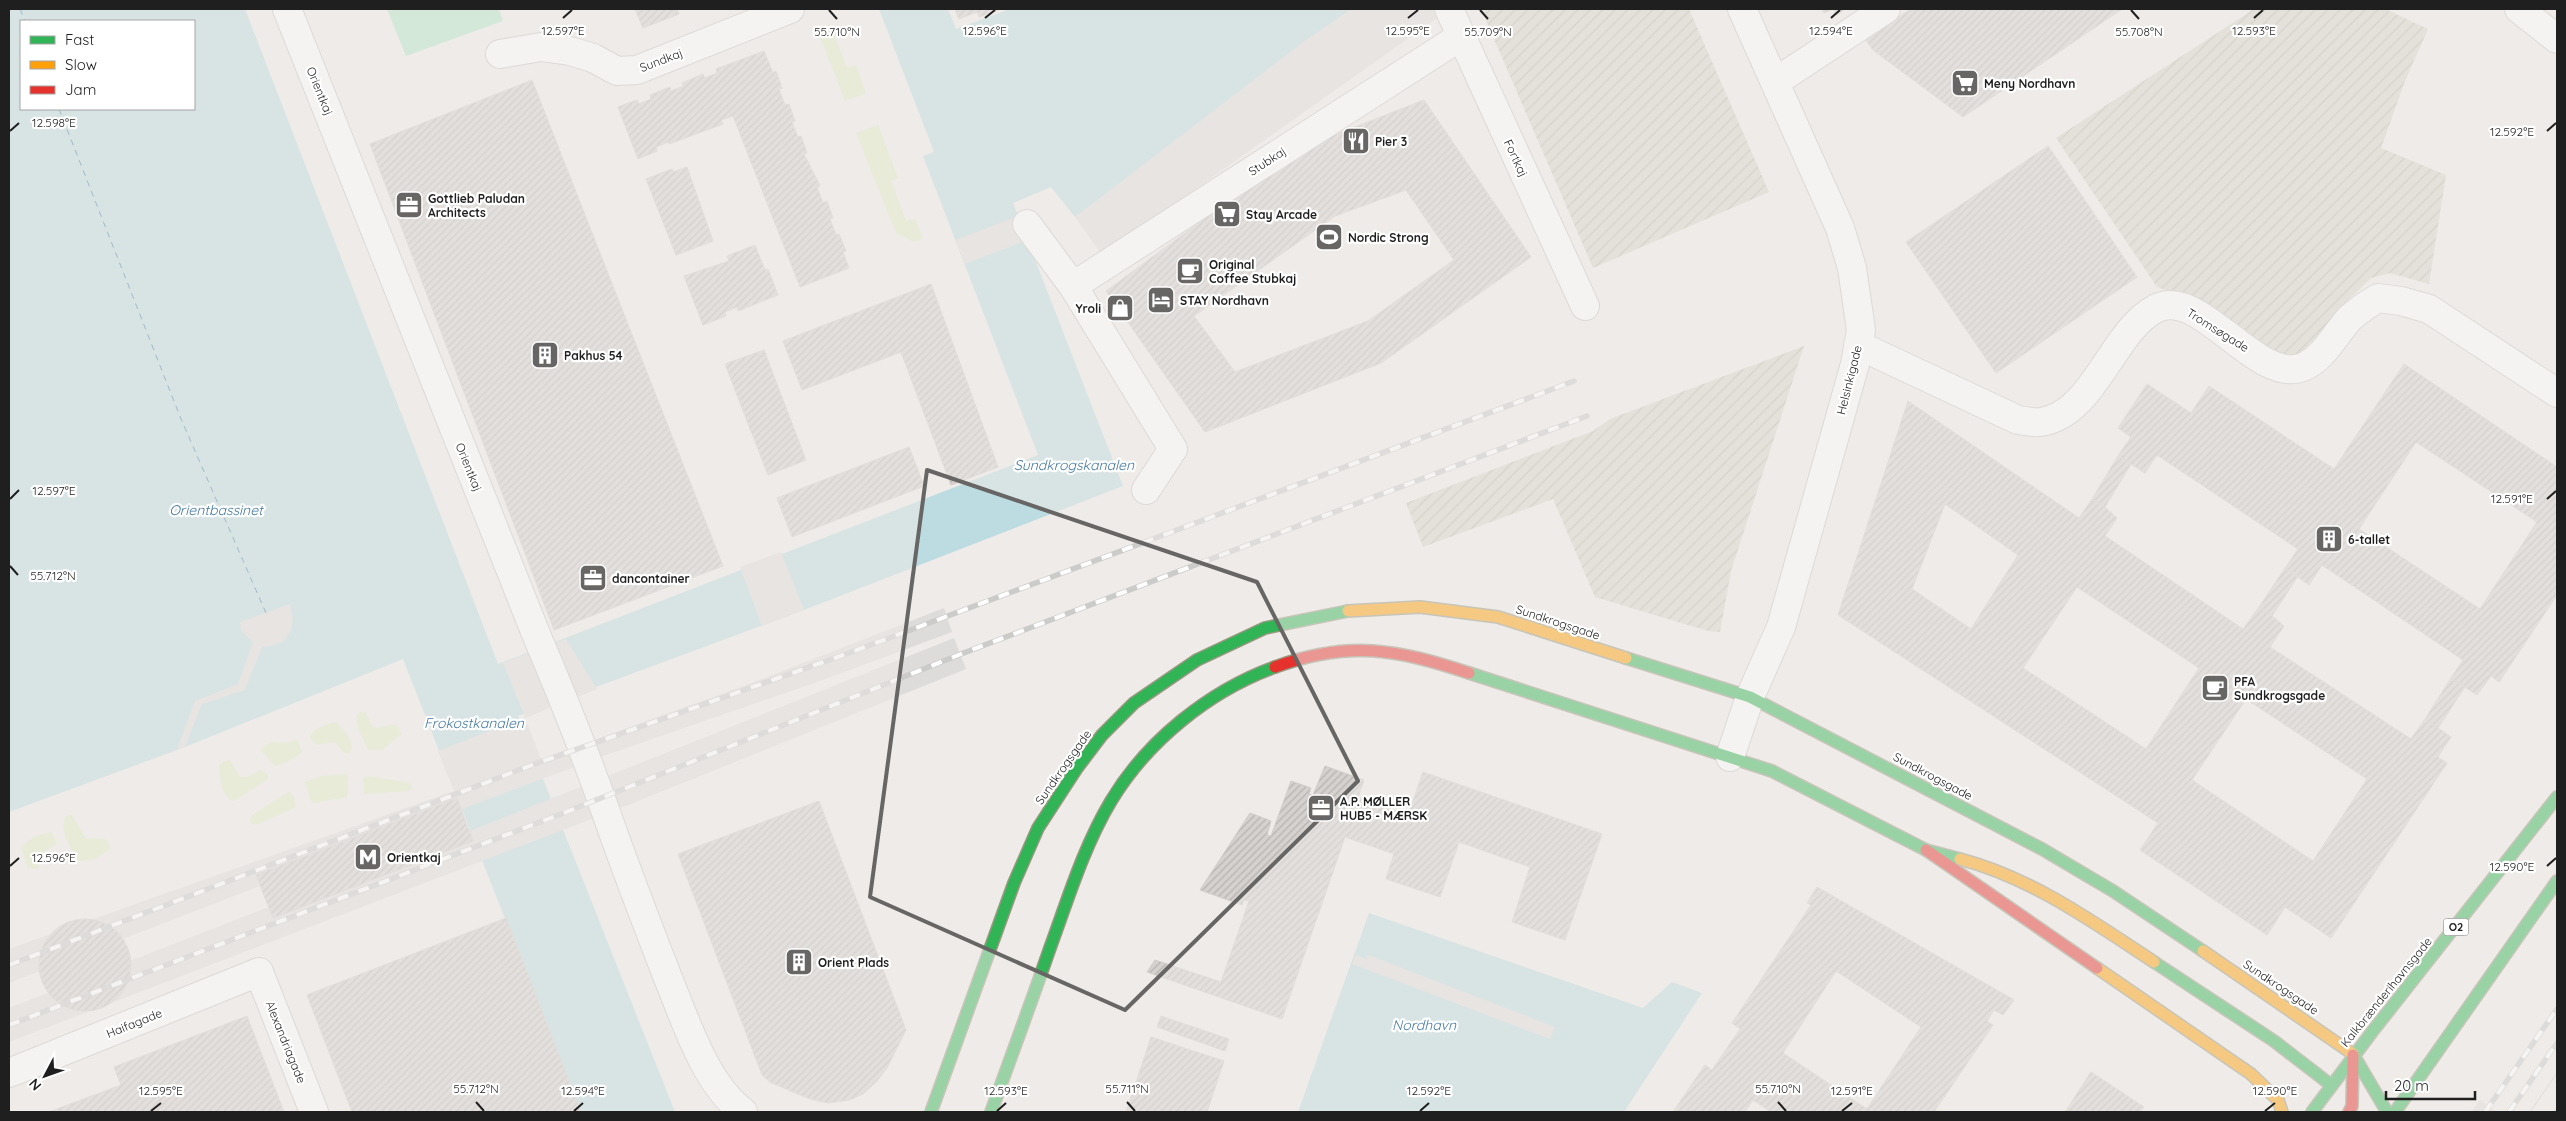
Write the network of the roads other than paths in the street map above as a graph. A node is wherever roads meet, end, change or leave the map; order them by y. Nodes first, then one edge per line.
1 (287, 9) edge
2 (790, 9) edge
3 (1449, 9) edge
4 (1742, 9) edge
5 (1886, 9) edge
6 (2519, 9) edge
7 (1460, 37) junction
8 (2557, 39) edge
9 (500, 54) dead end
10 (1775, 82) junction
11 (1027, 224) dead end
12 (1073, 286) junction
13 (1585, 306) dead end
14 (1858, 345) junction
15 (2557, 393) edge
16 (1146, 490) dead end
17 (1750, 696) junction
18 (1730, 758) junction
19 (2557, 797) edge
20 (1926, 850) junction
21 (2557, 881) edge
22 (258, 972) joint
23 (2353, 1054) junction
24 (9, 1073) edge
25 (2331, 1085) junction
26 (2354, 1109) edge
27 (314, 1112) edge
28 (743, 1112) edge
29 (930, 1112) edge
30 (991, 1112) edge
31 (2282, 1112) edge
32 (2312, 1112) edge
33 (2386, 1112) edge
34 (2395, 1112) edge

1 - 28 street, Orientkaj
2 - 9 street, Sundkaj
3 - 7 street, Fortkaj
4 - 10 street, Helsinkigade
5 - 10 street
6 - 8 street
7 - 12 street, Stubkaj
7 - 13 street, Fortkaj
10 - 14 street, Helsinkigade
11 - 12 street
12 - 16 street
14 - 15 street, Tromsøgade
14 - 17 street, Helsinkigade
17 - 18 street, Helsinkigade
17 - 23 street, Sundkrogsgade
17 - 29 street, Sundkrogsgade
18 - 20 street
18 - 30 street
19 - 23 street, Kalkbrænderihavnsgade / O2
20 - 25 street
20 - 31 street
21 - 34 street
22 - 24 street, Haifagade
22 - 27 street, Alexandriagade
23 - 25 street, Kalkbrænderihavnsgade / O2
23 - 26 street
23 - 33 street
25 - 26 street
25 - 32 street, Kalkbrænderihavnsgade / O2

